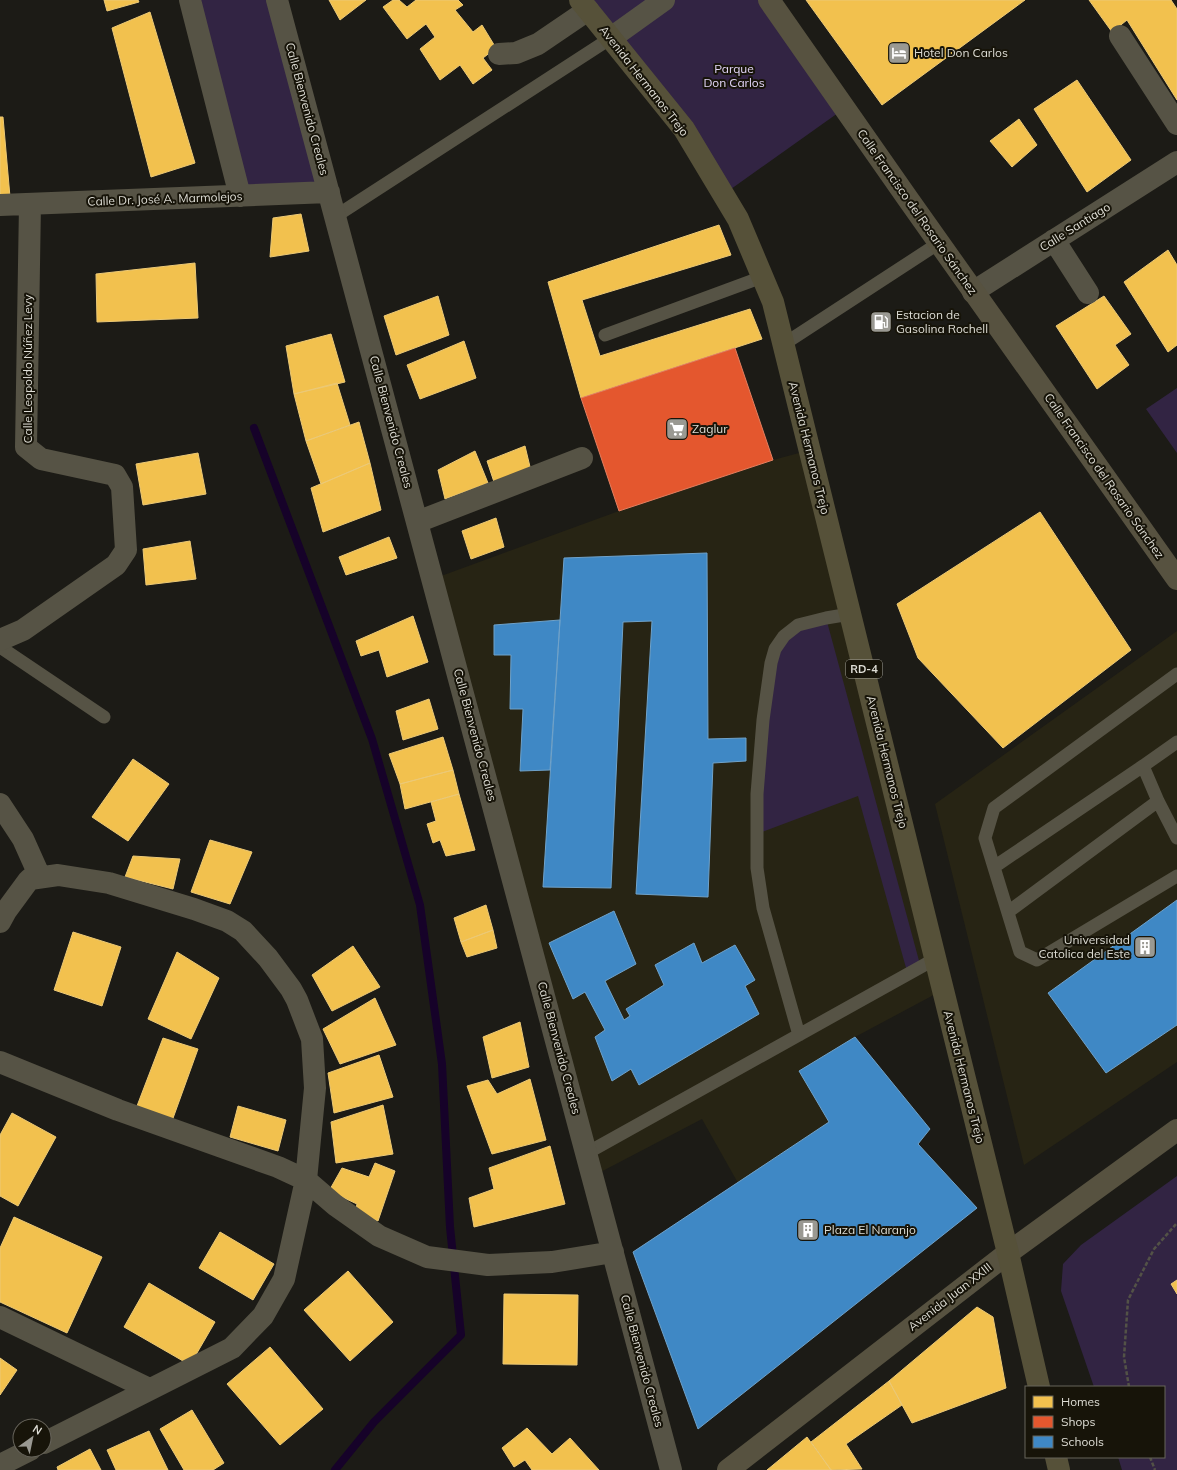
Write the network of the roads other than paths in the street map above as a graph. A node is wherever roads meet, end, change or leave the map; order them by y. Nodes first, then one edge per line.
1 (190, 0) edge
2 (278, 0) edge
3 (664, 0) edge
4 (770, 0) edge
5 (584, 5) edge
6 (1120, 36) dead end
7 (611, 38) junction
8 (499, 54) dead end
9 (1177, 124) edge
10 (1177, 162) edge
11 (329, 192) junction
12 (240, 196) junction
13 (30, 204) junction
14 (0, 205) edge
15 (336, 216) junction
16 (1054, 240) junction
17 (939, 243) junction
18 (762, 277) junction
19 (973, 292) junction
20 (1088, 293) dead end
21 (605, 335) dead end
22 (784, 344) junction
23 (582, 458) dead end
24 (418, 522) junction
25 (1177, 579) edge
26 (850, 614) junction
27 (0, 640) edge
28 (0, 647) edge
29 (1177, 674) edge
30 (104, 717) dead end
31 (1177, 742) edge
32 (1143, 766) junction
33 (1158, 801) junction
34 (0, 804) edge
35 (1177, 838) edge
36 (994, 867) junction
37 (1177, 876) edge
38 (40, 877) junction
39 (1008, 912) junction
40 (0, 922) edge
41 (936, 960) junction
42 (799, 1035) junction
43 (0, 1062) edge
44 (1177, 1130) edge
45 (587, 1153) junction
46 (306, 1180) junction
47 (613, 1252) junction
48 (1008, 1253) junction
49 (0, 1317) edge
50 (1039, 1386) edge
51 (149, 1389) junction
52 (52, 1439) edge
53 (15, 1458) edge
54 (1056, 1458) edge
55 (0, 1466) edge
56 (671, 1470) edge
57 (728, 1470) edge
58 (1059, 1470) edge

1 - 12 street
2 - 11 street, Calle Bienvenido Creales
3 - 7 street
4 - 17 main road, Calle Francisco del Rosario Sánchez
5 - 7 main road, Avenida Hermanos Trejo / RD-4
5 - 8 street
6 - 9 street
7 - 15 lane
7 - 18 main road, Avenida Hermanos Trejo / RD-4
10 - 16 street, Calle Santiago
11 - 12 street, Calle Dr. José A. Marmolejos
11 - 15 street, Calle Bienvenido Creales
12 - 13 street, Calle Dr. José A. Marmolejos
13 - 14 street, Calle Dr. José A. Marmolejos
13 - 27 street, Calle Leopoldo Núñez Levy
15 - 24 street, Calle Bienvenido Creales
16 - 19 street, Calle Santiago
16 - 20 street
17 - 19 main road, Calle Francisco del Rosario Sánchez
17 - 22 lane
18 - 21 lane
18 - 22 main road, Avenida Hermanos Trejo / RD-4
19 - 25 main road, Calle Francisco del Rosario Sánchez
22 - 26 main road, Avenida Hermanos Trejo / RD-4
23 - 24 street
24 - 45 street, Calle Bienvenido Creales
26 - 41 main road, Avenida Hermanos Trejo / RD-4
26 - 42 lane
28 - 30 lane
29 - 36 lane
31 - 32 lane
32 - 33 lane
32 - 36 lane
33 - 35 lane
33 - 39 lane
34 - 38 street
36 - 39 lane
37 - 39 lane
38 - 40 street
38 - 46 street
41 - 42 lane
41 - 48 main road, Avenida Hermanos Trejo / RD-4
42 - 45 lane
43 - 46 street
44 - 48 main road, Avenida Juan XXIII
45 - 47 street, Calle Bienvenido Creales
46 - 47 street
46 - 51 street
47 - 56 street, Calle Bienvenido Creales
48 - 50 main road, Avenida Hermanos Trejo / RD-4
48 - 57 main road, Avenida Juan XXIII
49 - 51 street
51 - 52 street
53 - 55 street
54 - 58 main road

